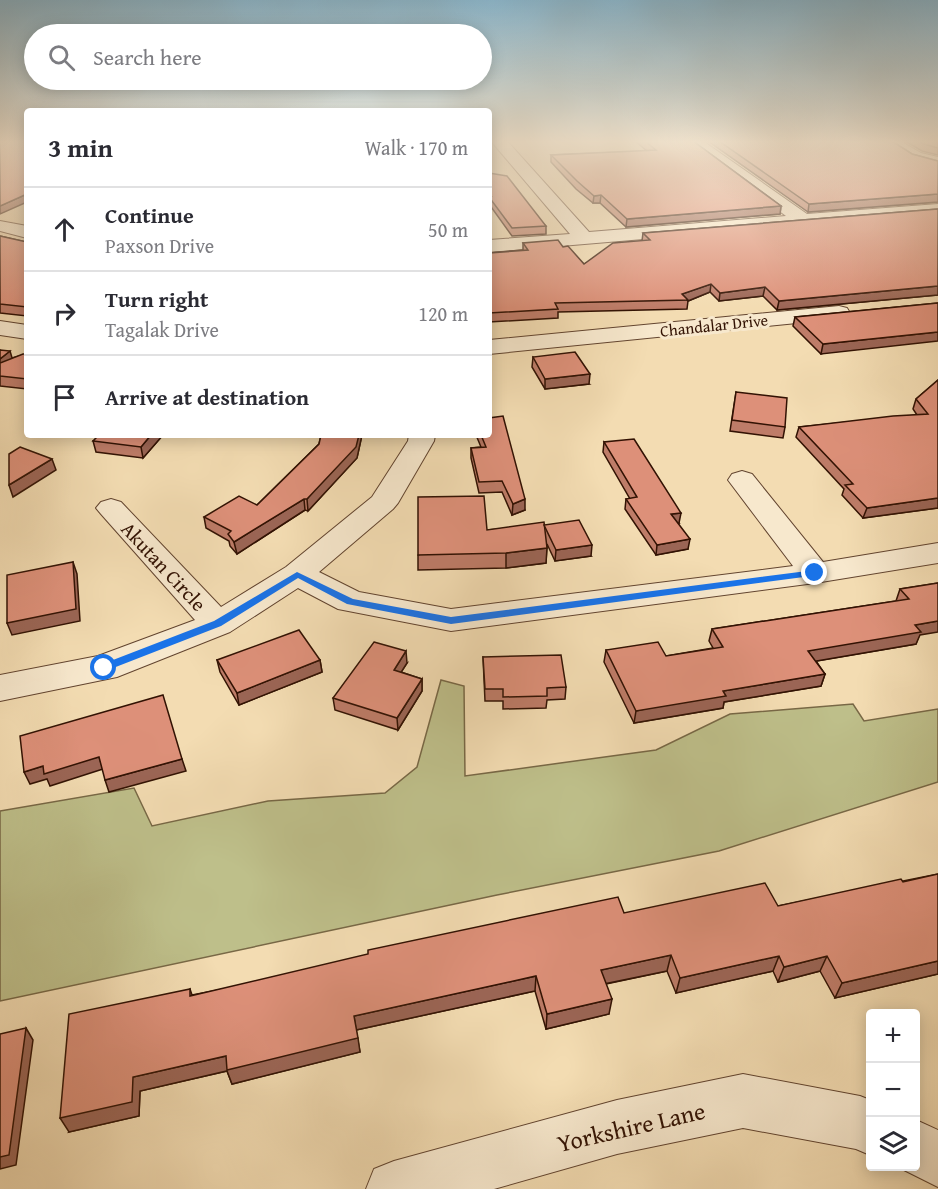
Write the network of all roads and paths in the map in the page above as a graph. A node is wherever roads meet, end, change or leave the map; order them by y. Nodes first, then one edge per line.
1 (547, 196) edge
2 (771, 196) edge
3 (938, 210) edge
4 (24, 219) edge
5 (802, 219) junction
6 (3, 226) edge
7 (24, 231) edge
8 (583, 237) junction
9 (492, 246) edge
10 (855, 311) edge
11 (0, 328) edge
12 (24, 332) edge
13 (492, 347) edge
14 (422, 438) edge
15 (742, 480) dead end
16 (111, 508) dead end
17 (938, 553) edge
18 (815, 573) junction
19 (297, 574) junction
20 (218, 624) junction
21 (0, 688) edge
22 (866, 1126) edge
23 (920, 1151) edge
24 (938, 1159) edge
25 (394, 1189) edge

1 - 8 street
2 - 5 street
3 - 5 street
4 - 6 street
5 - 8 street
6 - 7 street
8 - 9 street
10 - 13 street, Chandalar Drive
11 - 12 street
14 - 19 street
15 - 18 street
16 - 20 street, Akutan Circle
17 - 18 street
18 - 19 street
19 - 20 street
20 - 21 street
22 - 25 street, Yorkshire Lane
23 - 24 street

